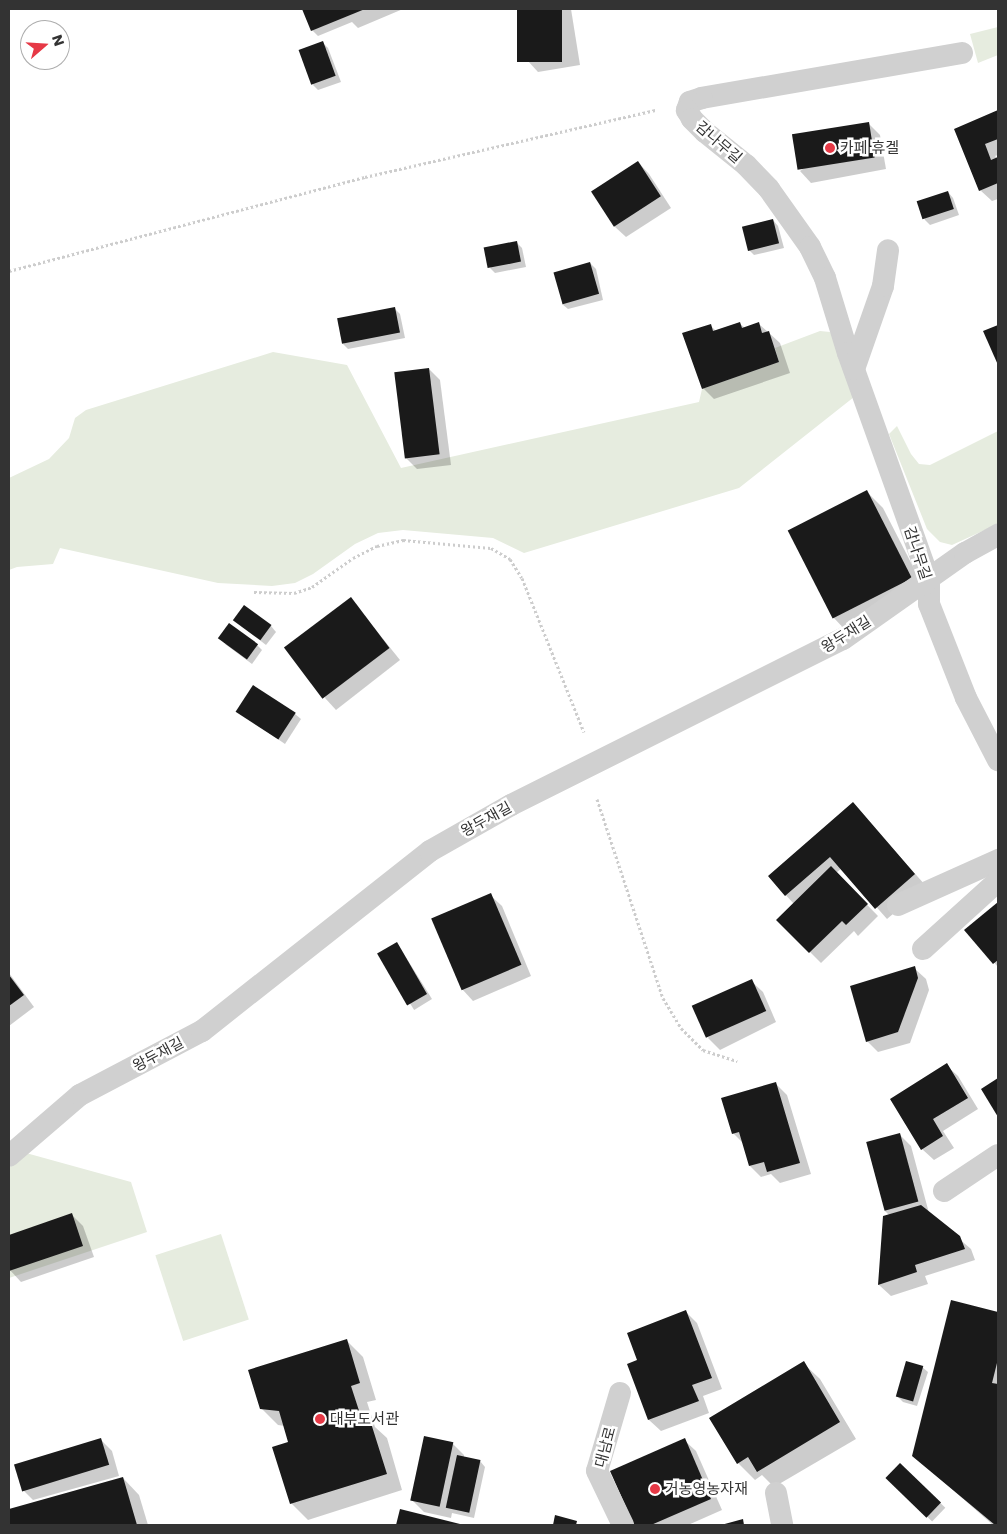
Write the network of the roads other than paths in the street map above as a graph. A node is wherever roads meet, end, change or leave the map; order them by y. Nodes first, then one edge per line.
1 (962, 53) dead end
2 (888, 250) dead end
3 (854, 369) junction
4 (998, 535) edge
5 (929, 579) junction
6 (998, 760) edge
7 (998, 860) edge
8 (998, 881) edge
9 (898, 905) dead end
10 (923, 950) dead end
11 (998, 1155) edge
12 (9, 1156) edge
13 (944, 1191) dead end
14 (620, 1393) dead end
15 (776, 1493) dead end
16 (623, 1525) edge
17 (782, 1525) edge

1 - 3 lane, 감나무길
2 - 3 lane
3 - 5 lane, 감나무길
4 - 5 lane, 왕두재길
5 - 6 lane, 감나무길
5 - 12 lane, 왕두재길
7 - 9 lane
8 - 10 lane
11 - 13 lane
14 - 16 lane, 대남로
15 - 17 lane

